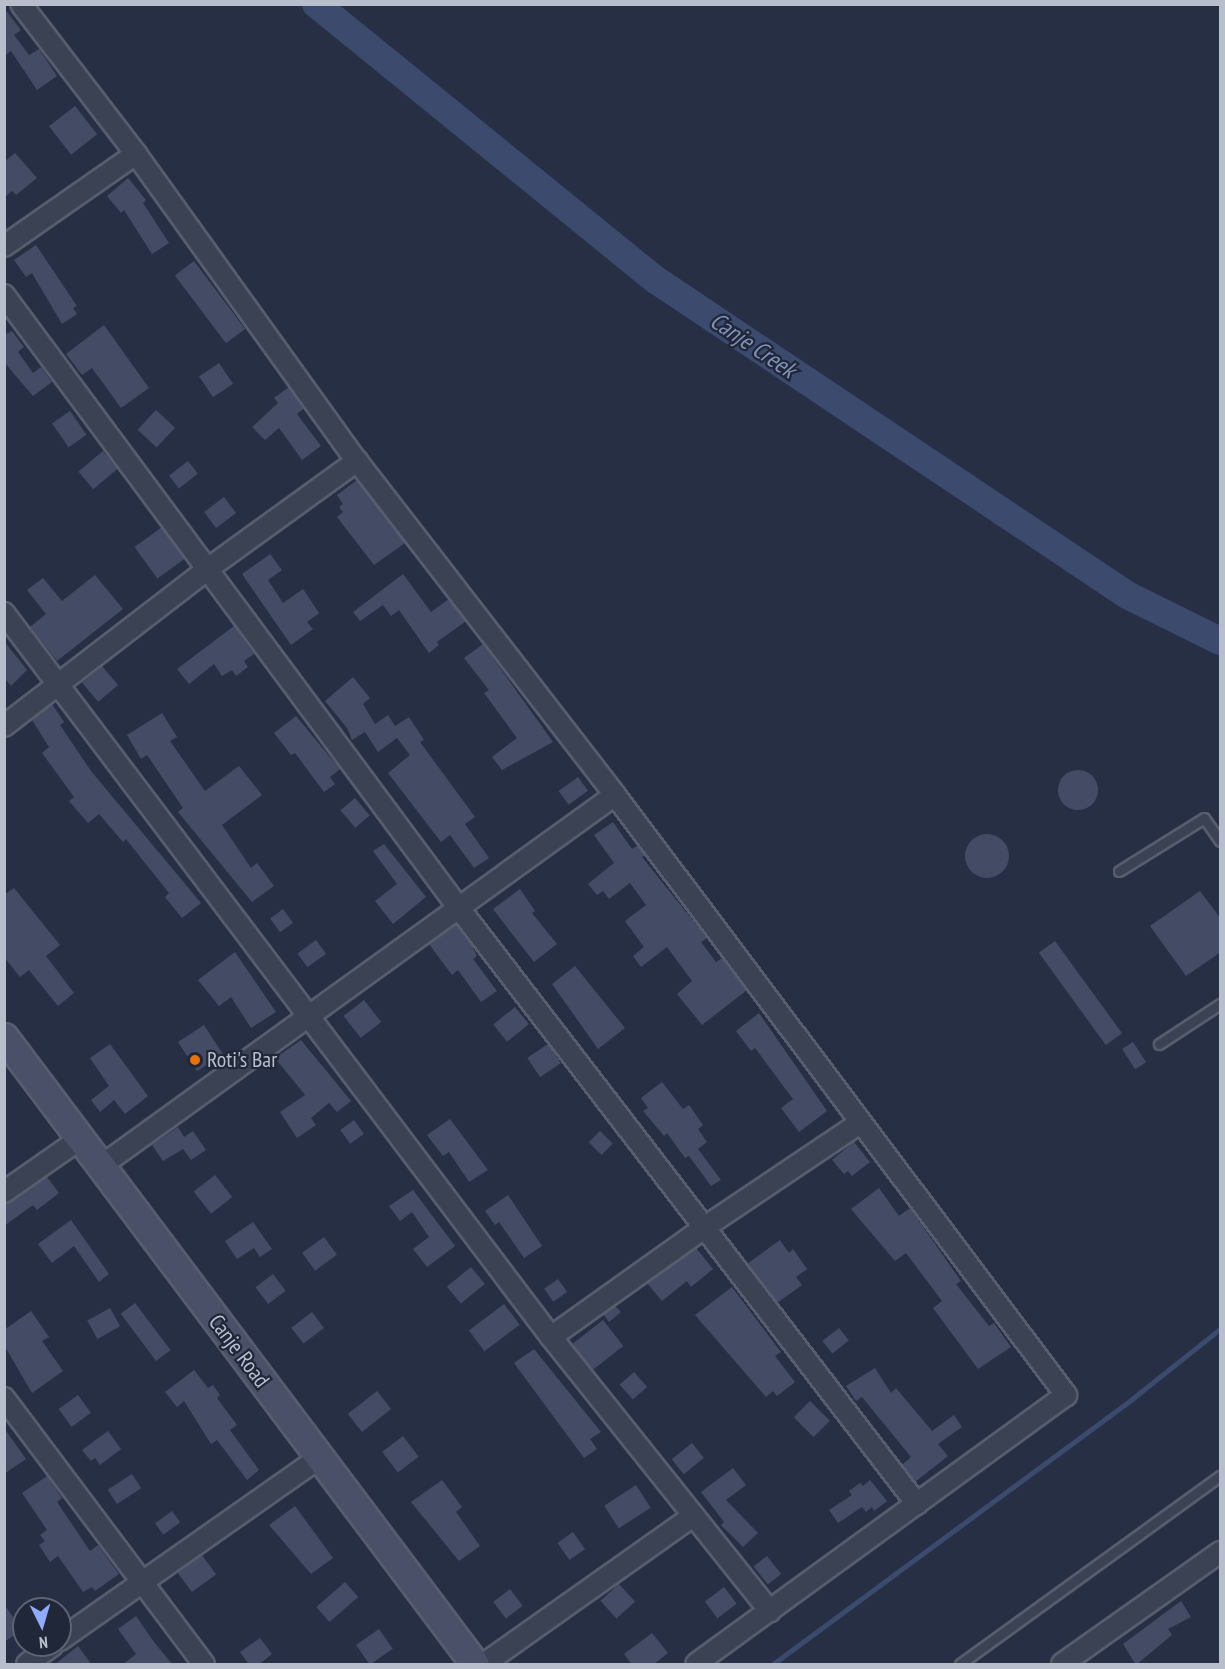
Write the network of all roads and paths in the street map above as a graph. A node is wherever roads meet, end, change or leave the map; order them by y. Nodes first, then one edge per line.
1 (21, 4) edge
2 (136, 154) junction
3 (4, 246) edge
4 (4, 295) edge
5 (357, 461) junction
6 (209, 568) junction
7 (4, 613) edge
8 (56, 684) junction
9 (4, 726) edge
10 (615, 795) junction
11 (1221, 841) edge
12 (1119, 871) dead end
13 (458, 907) junction
14 (1221, 1004) edge
15 (306, 1016) junction
16 (4, 1037) edge
17 (1160, 1044) dead end
18 (860, 1123) junction
19 (80, 1139) junction
20 (101, 1166) junction
21 (4, 1192) edge
22 (705, 1227) junction
23 (551, 1337) junction
24 (4, 1398) edge
25 (319, 1458) junction
26 (1221, 1476) edge
27 (917, 1504) junction
28 (692, 1517) junction
29 (1221, 1552) edge
30 (140, 1581) junction
31 (770, 1611) junction
32 (72, 1631) edge
33 (204, 1665) edge
34 (475, 1665) edge
35 (484, 1665) edge
36 (696, 1665) edge
37 (960, 1665) edge
38 (1062, 1665) edge

1 - 2 street
2 - 3 street
2 - 5 street
4 - 6 street
5 - 6 street
5 - 10 street
6 - 8 street
6 - 13 street
7 - 8 street
8 - 9 street
8 - 15 street
10 - 13 street
10 - 18 street
11 - 12 lane
13 - 15 street
13 - 22 street
14 - 17 lane
15 - 20 street
15 - 23 street
16 - 19 street, Canje Road
18 - 22 street
18 - 27 street
19 - 20 street, Canje Road
19 - 21 street
20 - 25 street, Canje Road
22 - 23 street
22 - 27 street
23 - 28 street
24 - 30 street
25 - 30 street
25 - 34 street, Canje Road
26 - 37 lane
27 - 31 street
28 - 31 street
28 - 35 street
29 - 38 street
30 - 32 street
30 - 33 street
31 - 36 street

